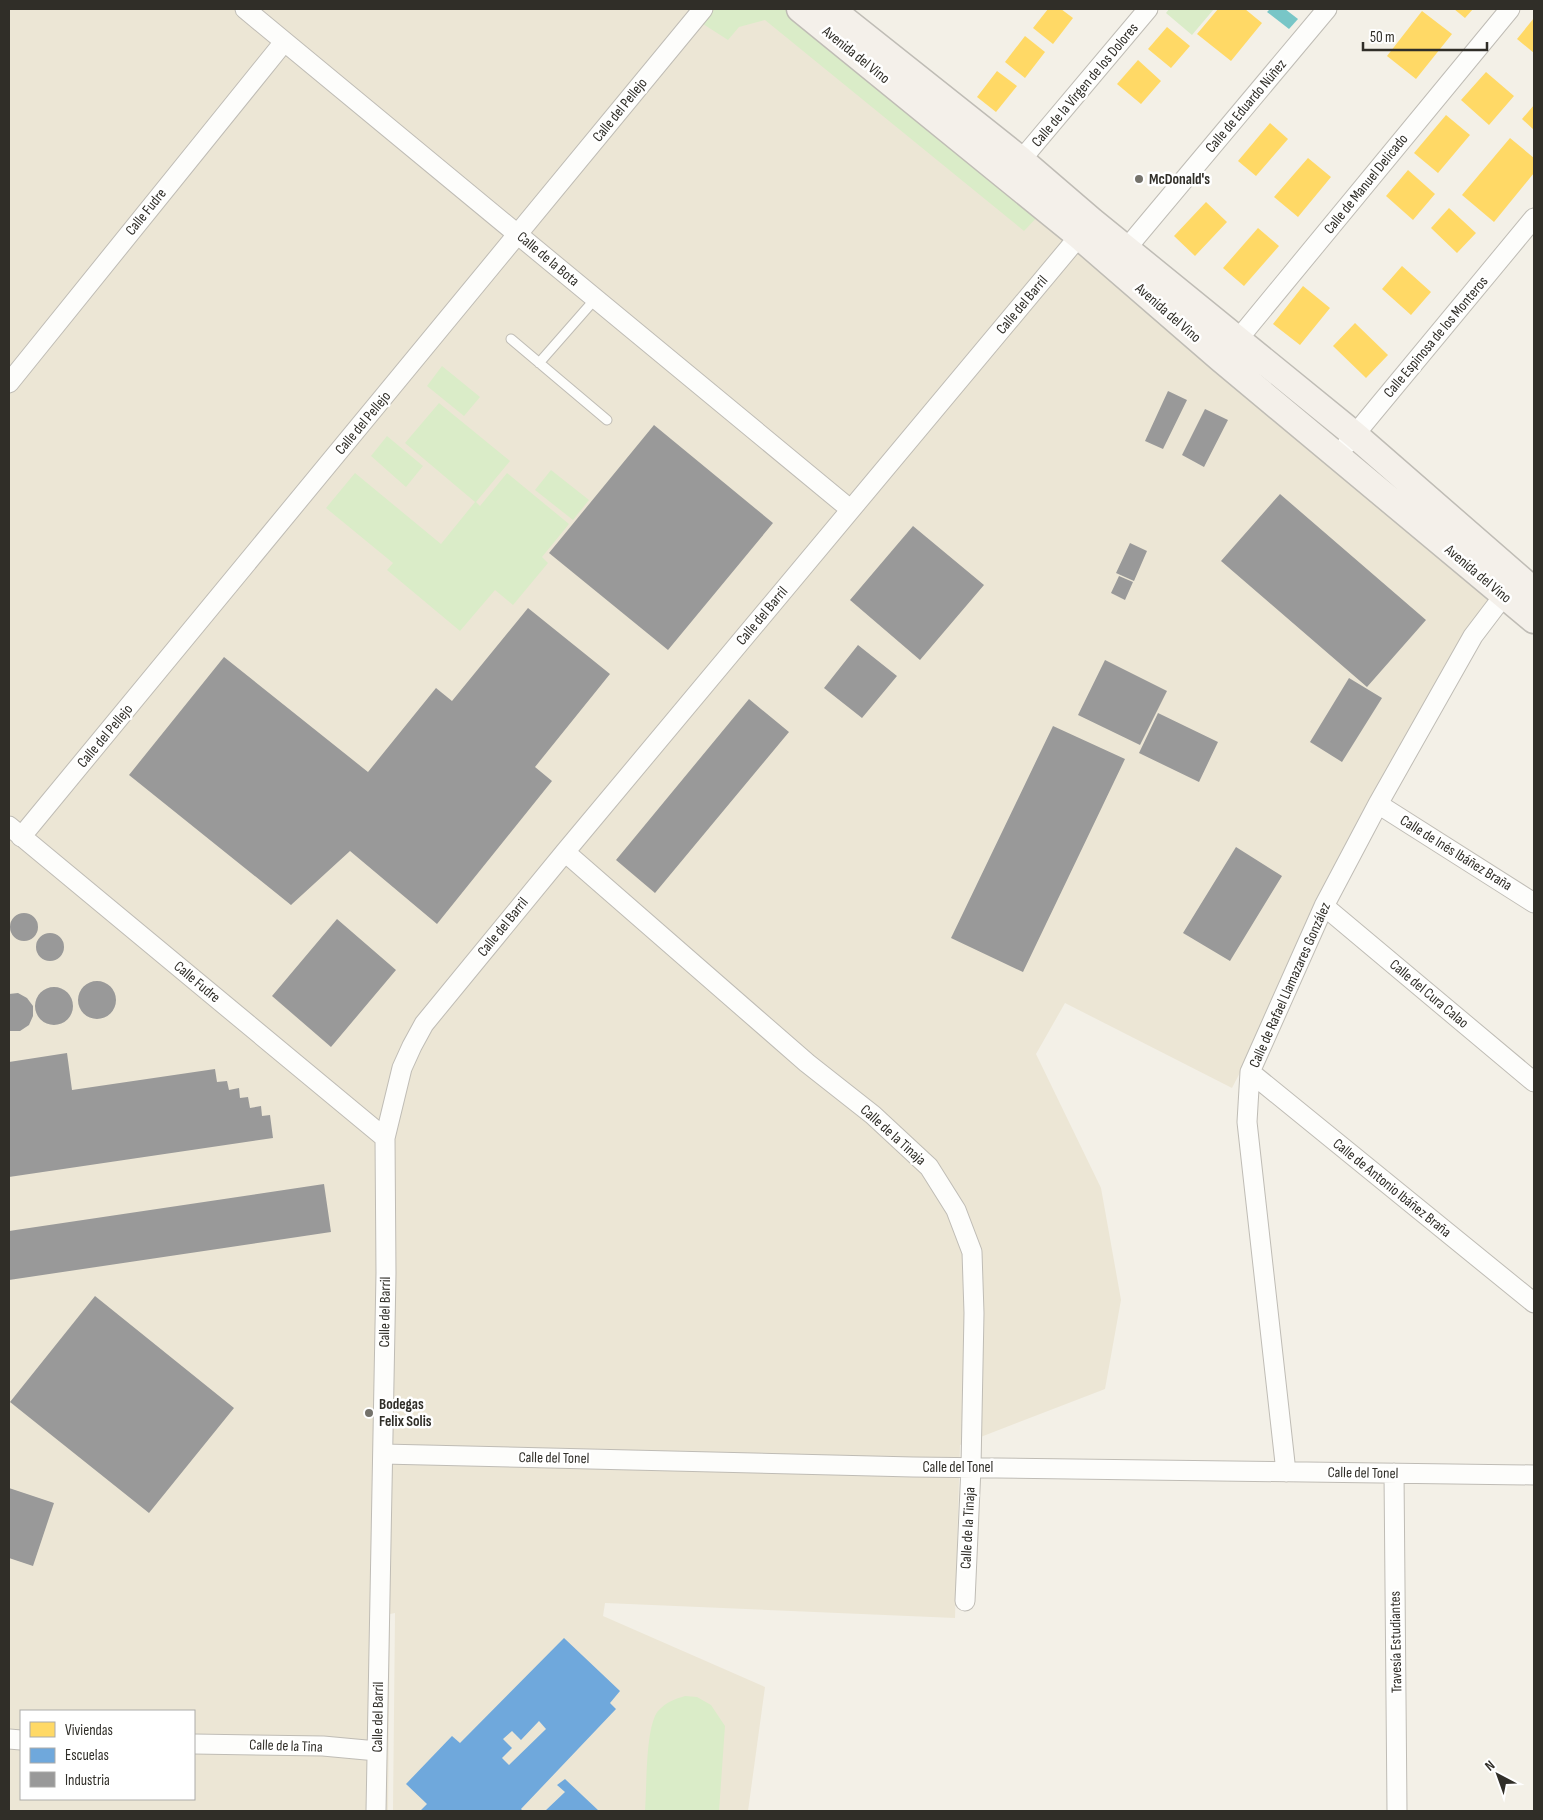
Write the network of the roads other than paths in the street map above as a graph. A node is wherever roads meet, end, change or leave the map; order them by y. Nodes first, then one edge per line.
1 (245, 9) edge
2 (703, 9) edge
3 (800, 9) edge
4 (831, 9) edge
5 (1148, 9) edge
6 (1327, 9) edge
7 (1510, 9) edge
8 (284, 42) junction
9 (1021, 160) junction
10 (1534, 218) edge
11 (1086, 228) junction
12 (519, 234) junction
13 (1126, 249) junction
14 (596, 298) junction
15 (511, 339) dead end
16 (1229, 350) junction
17 (539, 363) junction
18 (9, 383) edge
19 (607, 420) dead end
20 (1354, 435) junction
21 (1336, 456) junction
22 (850, 509) junction
23 (1518, 588) edge
24 (1534, 620) edge
25 (1378, 804) junction
26 (15, 832) edge
27 (565, 852) junction
28 (1534, 903) edge
29 (1324, 906) junction
30 (1250, 1072) junction
31 (1534, 1082) edge
32 (385, 1138) junction
33 (1534, 1303) edge
34 (383, 1454) junction
35 (971, 1467) junction
36 (1286, 1472) junction
37 (1394, 1473) junction
38 (1534, 1475) edge
39 (964, 1601) dead end
40 (195, 1744) edge
41 (377, 1750) junction
42 (376, 1811) edge
43 (1397, 1811) edge

1 - 8 street, Calle de la Bota
2 - 12 street, Calle del Pellejo
3 - 11 street, Avenida del Vino
4 - 9 street, Avenida del Vino
5 - 9 street, Calle de la Virgen de los Dolores
6 - 13 street, Calle de Eduardo Núñez
7 - 16 street, Calle de Manuel Delicado
8 - 12 street, Calle de la Bota
8 - 18 street, Calle Fudre
9 - 11 street, Avenida del Vino
10 - 20 street, Calle Espinosa de los Monteros
11 - 13 street, Avenida del Vino
11 - 16 street, Avenida del Vino
11 - 22 street, Calle del Barril
12 - 14 street, Calle de la Bota
12 - 26 street, Calle del Pellejo
13 - 16 street, Avenida del Vino
14 - 17 lane
14 - 22 street, Calle de la Bota
15 - 17 lane
16 - 20 street, Avenida del Vino
16 - 21 street, Avenida del Vino
17 - 19 lane
20 - 21 street, Calle Espinosa de los Monteros
20 - 23 street, Avenida del Vino
21 - 23 street, Avenida del Vino
22 - 27 street, Calle del Barril
23 - 24 street, Avenida del Vino
23 - 25 street, Calle de Rafael Llamazares González
25 - 28 street, Calle de Inés Ibáñez Braña
25 - 29 street, Calle de Rafael Llamazares González
26 - 32 street, Calle Fudre
27 - 32 street, Calle del Barril
27 - 35 street, Calle de la Tinaja
29 - 30 street, Calle de Rafael Llamazares González
29 - 31 street, Calle del Cura Calao
30 - 33 street, Calle de Antonio Ibáñez Braña
30 - 36 street, Calle de Rafael Llamazares González
32 - 34 street, Calle del Barril
34 - 35 street, Calle del Tonel
34 - 41 street, Calle del Barril
35 - 36 street, Calle del Tonel
35 - 39 street, Calle de la Tinaja
36 - 37 street, Calle del Tonel
37 - 38 street, Calle del Tonel
37 - 43 street, Travesía Estudiantes
40 - 41 street, Calle de la Tina
41 - 42 street, Calle del Barril

